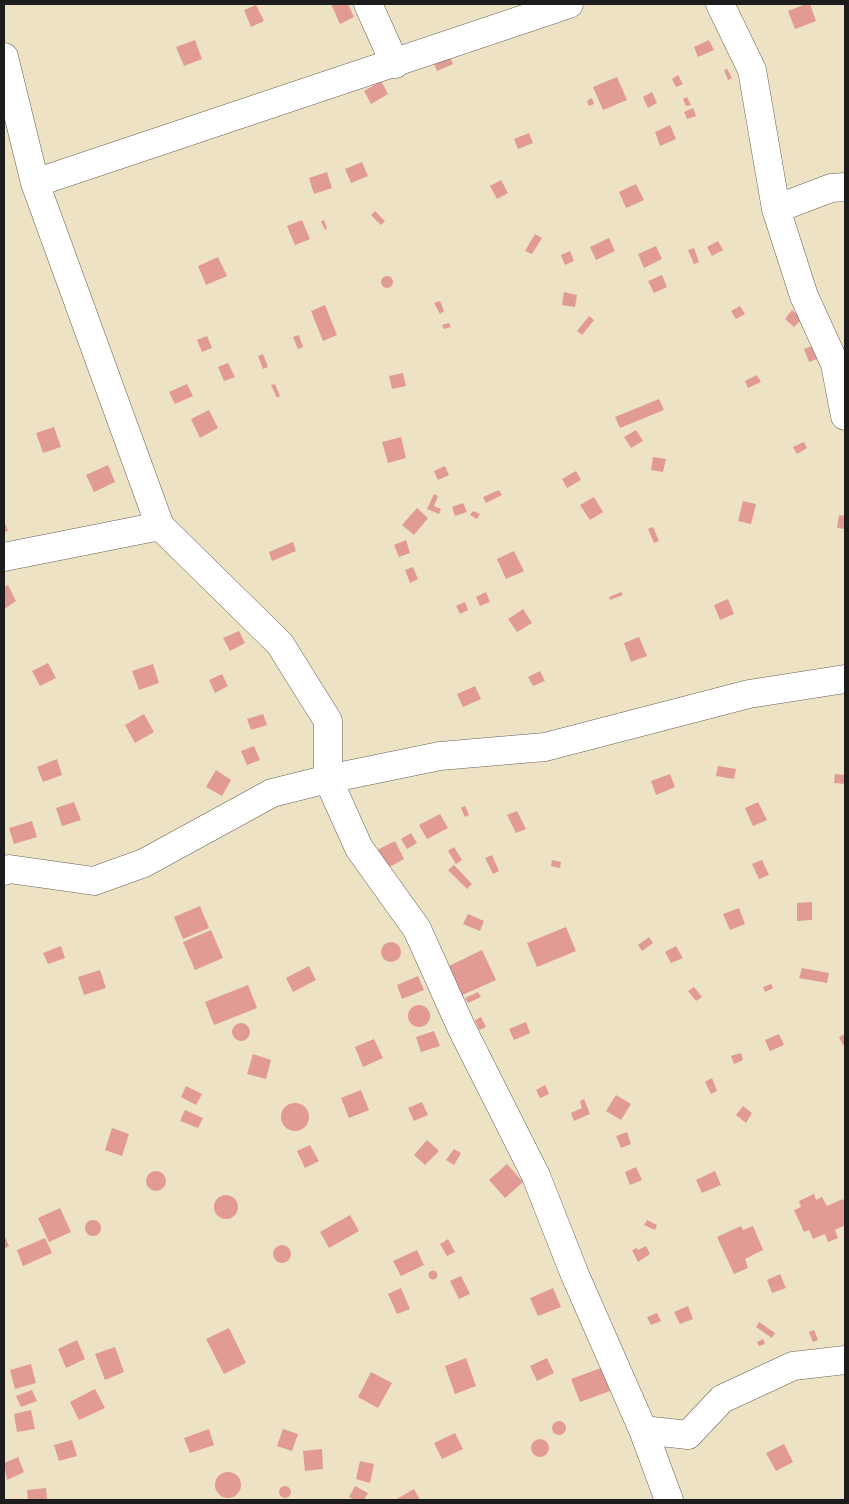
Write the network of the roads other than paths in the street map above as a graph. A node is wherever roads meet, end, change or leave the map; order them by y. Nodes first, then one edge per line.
1 (368, 4) edge
2 (569, 4) edge
3 (720, 4) edge
4 (4, 57) edge
5 (395, 64) junction
6 (35, 183) junction
7 (845, 187) edge
8 (776, 209) junction
9 (845, 416) edge
10 (160, 526) junction
11 (4, 557) edge
12 (845, 679) edge
13 (328, 778) junction
14 (4, 871) edge
15 (845, 1360) edge
16 (642, 1430) junction
17 (669, 1500) edge

1 - 5 street
2 - 5 street
3 - 8 street
4 - 6 street
5 - 6 street
6 - 10 street
7 - 8 street
8 - 9 street
10 - 11 street
10 - 13 street
12 - 13 street
13 - 14 street
13 - 16 street
15 - 16 street
16 - 17 street

